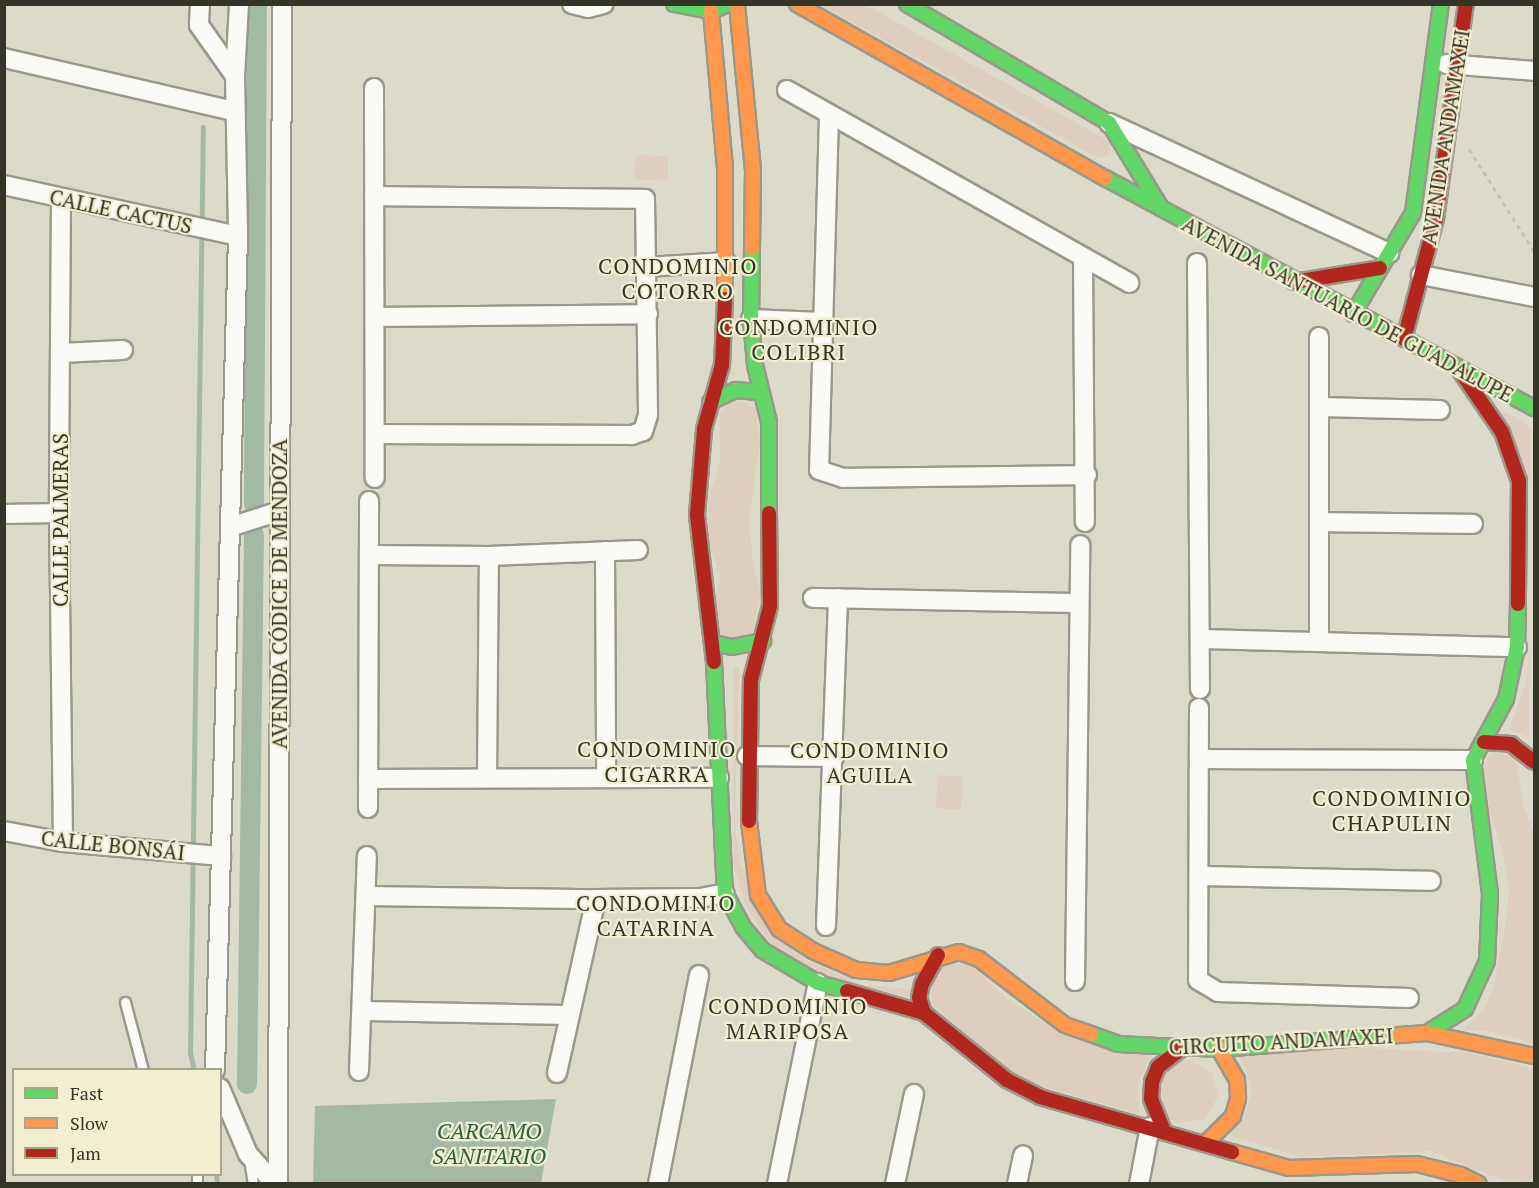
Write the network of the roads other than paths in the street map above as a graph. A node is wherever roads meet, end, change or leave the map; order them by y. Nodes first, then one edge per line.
1 (200, 4) edge
2 (239, 4) edge
3 (282, 4) edge
4 (572, 4) edge
5 (603, 4) edge
6 (674, 4) edge
7 (729, 4) edge
8 (737, 4) edge
9 (797, 4) edge
10 (907, 4) edge
11 (1441, 4) edge
12 (1466, 4) edge
13 (711, 11) junction
14 (4, 58) edge
15 (1432, 62) junction
16 (1456, 66) junction
17 (1534, 71) edge
18 (235, 76) junction
19 (374, 88) dead end
20 (787, 90) dead end
21 (234, 111) junction
22 (829, 115) junction
23 (1109, 123) junction
24 (1126, 151) junction
25 (1092, 171) junction
26 (4, 185) edge
27 (374, 196) junction
28 (61, 198) junction
29 (1162, 211) junction
30 (238, 236) junction
31 (1083, 258) junction
32 (1385, 260) junction
33 (726, 262) junction
34 (1197, 263) dead end
35 (648, 267) junction
36 (1421, 275) junction
37 (1294, 282) junction
38 (1129, 283) dead end
39 (1534, 297) edge
40 (648, 314) junction
41 (1353, 314) junction
42 (375, 317) junction
43 (751, 319) junction
44 (821, 322) junction
45 (1319, 337) dead end
46 (1404, 339) junction
47 (123, 350) dead end
48 (60, 353) junction
49 (1458, 368) junction
50 (761, 392) junction
51 (710, 402) junction
52 (1320, 407) junction
53 (1534, 408) edge
54 (1440, 410) dead end
55 (375, 434) junction
56 (1087, 476) junction
57 (375, 478) dead end
58 (369, 501) dead end
59 (280, 511) junction
60 (59, 513) junction
61 (4, 514) edge
62 (1085, 522) dead end
63 (1319, 522) junction
64 (1473, 524) dead end
65 (230, 527) junction
66 (1080, 545) dead end
67 (638, 550) dead end
68 (604, 551) junction
69 (370, 555) junction
70 (489, 556) junction
71 (813, 598) dead end
72 (838, 598) junction
73 (1078, 603) junction
74 (1201, 639) junction
75 (763, 641) junction
76 (1319, 642) junction
77 (713, 643) junction
78 (1517, 647) junction
79 (1200, 689) dead end
80 (1199, 708) dead end
81 (1484, 742) junction
82 (747, 756) junction
83 (834, 757) junction
84 (1201, 759) junction
85 (1473, 760) junction
86 (1534, 762) edge
87 (487, 777) junction
88 (606, 777) junction
89 (720, 778) junction
90 (368, 779) junction
91 (368, 808) dead end
92 (4, 831) edge
93 (63, 842) junction
94 (221, 856) junction
95 (368, 856) dead end
96 (1200, 876) junction
97 (1431, 881) dead end
98 (725, 893) junction
99 (367, 896) junction
100 (596, 899) junction
101 (826, 926) dead end
102 (938, 956) junction
103 (699, 975) dead end
104 (1076, 981) dead end
105 (818, 983) junction
106 (1409, 998) dead end
107 (125, 1002) dead end
108 (362, 1011) junction
109 (924, 1013) junction
110 (569, 1016) junction
111 (1427, 1033) junction
112 (1219, 1049) junction
113 (1180, 1050) junction
114 (1534, 1056) edge
115 (142, 1068) edge
116 (215, 1068) edge
117 (359, 1071) dead end
118 (557, 1073) dead end
119 (222, 1093) edge
120 (914, 1094) dead end
121 (1154, 1133) junction
122 (1207, 1142) junction
123 (248, 1154) junction
124 (1023, 1156) dead end
125 (1387, 1166) junction
126 (1401, 1178) dead end
127 (253, 1184) edge
128 (276, 1184) edge
129 (658, 1184) edge
130 (777, 1184) edge
131 (895, 1184) edge
132 (1017, 1184) edge
133 (1139, 1184) edge
134 (1479, 1184) edge

1 - 18 street
2 - 18 street
3 - 59 street, AVENIDA CÓDICE DE MENDOZA
4 - 5 street
6 - 13 street
7 - 13 street
8 - 43 street, CIRCUITO ANDAMAXEI
9 - 25 street, AVENIDA SANTUARIO DE GUADALUPE
10 - 23 street, AVENIDA SANTUARIO DE GUADALUPE
11 - 15 street, AVENIDA ANDAMAXEI
12 - 16 street, AVENIDA ANDAMAXEI
13 - 33 street
14 - 21 street
15 - 16 street
15 - 32 street, AVENIDA ANDAMAXEI
16 - 17 street
16 - 36 street, AVENIDA ANDAMAXEI
18 - 21 street
19 - 27 street
20 - 22 street
21 - 30 street
22 - 31 street
22 - 44 street
23 - 24 street, AVENIDA SANTUARIO DE GUADALUPE
23 - 32 street
24 - 25 street
24 - 29 street, AVENIDA SANTUARIO DE GUADALUPE
25 - 29 street, AVENIDA SANTUARIO DE GUADALUPE
26 - 28 street, CALLE CACTUS
27 - 35 street
27 - 42 street
28 - 30 street, CALLE CACTUS
28 - 48 street, CALLE PALMERAS
29 - 37 street, AVENIDA SANTUARIO DE GUADALUPE
30 - 65 street
31 - 38 street
31 - 56 street
32 - 37 street
32 - 41 street, AVENIDA ANDAMAXEI
33 - 35 street
33 - 51 street
34 - 74 street
35 - 40 street
36 - 39 street
36 - 46 street, AVENIDA ANDAMAXEI
37 - 41 street, AVENIDA SANTUARIO DE GUADALUPE
40 - 42 street
40 - 55 street
41 - 46 street, AVENIDA SANTUARIO DE GUADALUPE
42 - 55 street
43 - 44 street
43 - 50 street, CIRCUITO ANDAMAXEI
44 - 56 street
45 - 52 street
46 - 49 street, AVENIDA SANTUARIO DE GUADALUPE
47 - 48 street
48 - 60 street, CALLE PALMERAS
49 - 53 street, AVENIDA SANTUARIO DE GUADALUPE
49 - 78 street
50 - 51 street
50 - 75 street, CIRCUITO ANDAMAXEI
51 - 77 street
52 - 54 street
52 - 63 street
55 - 57 street
56 - 62 street
58 - 69 street
59 - 65 street
59 - 128 street, AVENIDA CÓDICE DE MENDOZA
60 - 61 street
60 - 93 street, CALLE PALMERAS
63 - 64 street
63 - 76 street
65 - 94 street
66 - 73 street
67 - 68 street
68 - 70 street
68 - 88 street
69 - 70 street
69 - 90 street
70 - 87 street
71 - 72 street
72 - 73 street
72 - 83 street
73 - 104 street
74 - 76 street
74 - 79 street
75 - 77 street
75 - 82 street, CIRCUITO ANDAMAXEI
76 - 78 street
77 - 89 street
78 - 81 street
80 - 84 street
81 - 85 street
81 - 86 street
82 - 83 street
82 - 102 street, CIRCUITO ANDAMAXEI
83 - 101 street
84 - 85 street
84 - 96 street
85 - 111 street
87 - 88 street
87 - 90 street
88 - 89 street
89 - 98 street
90 - 91 street
92 - 93 street, CALLE BONSÁI
93 - 94 street, CALLE BONSÁI
94 - 116 street
95 - 99 street
96 - 97 street
96 - 106 street
98 - 100 street
98 - 105 street
99 - 100 street
99 - 108 street
100 - 110 street
102 - 109 street
102 - 113 street, CIRCUITO ANDAMAXEI
103 - 129 street
105 - 109 street
105 - 130 street
107 - 115 lane
108 - 110 street
108 - 117 street
109 - 121 street
110 - 118 street
111 - 112 street, CIRCUITO ANDAMAXEI
111 - 114 street, CIRCUITO ANDAMAXEI
112 - 113 street, CIRCUITO ANDAMAXEI
112 - 122 street
113 - 121 street
119 - 123 street
120 - 131 street
121 - 122 street
121 - 133 street
122 - 125 street
123 - 127 lane
123 - 128 street
124 - 132 street
125 - 126 street
125 - 134 street

